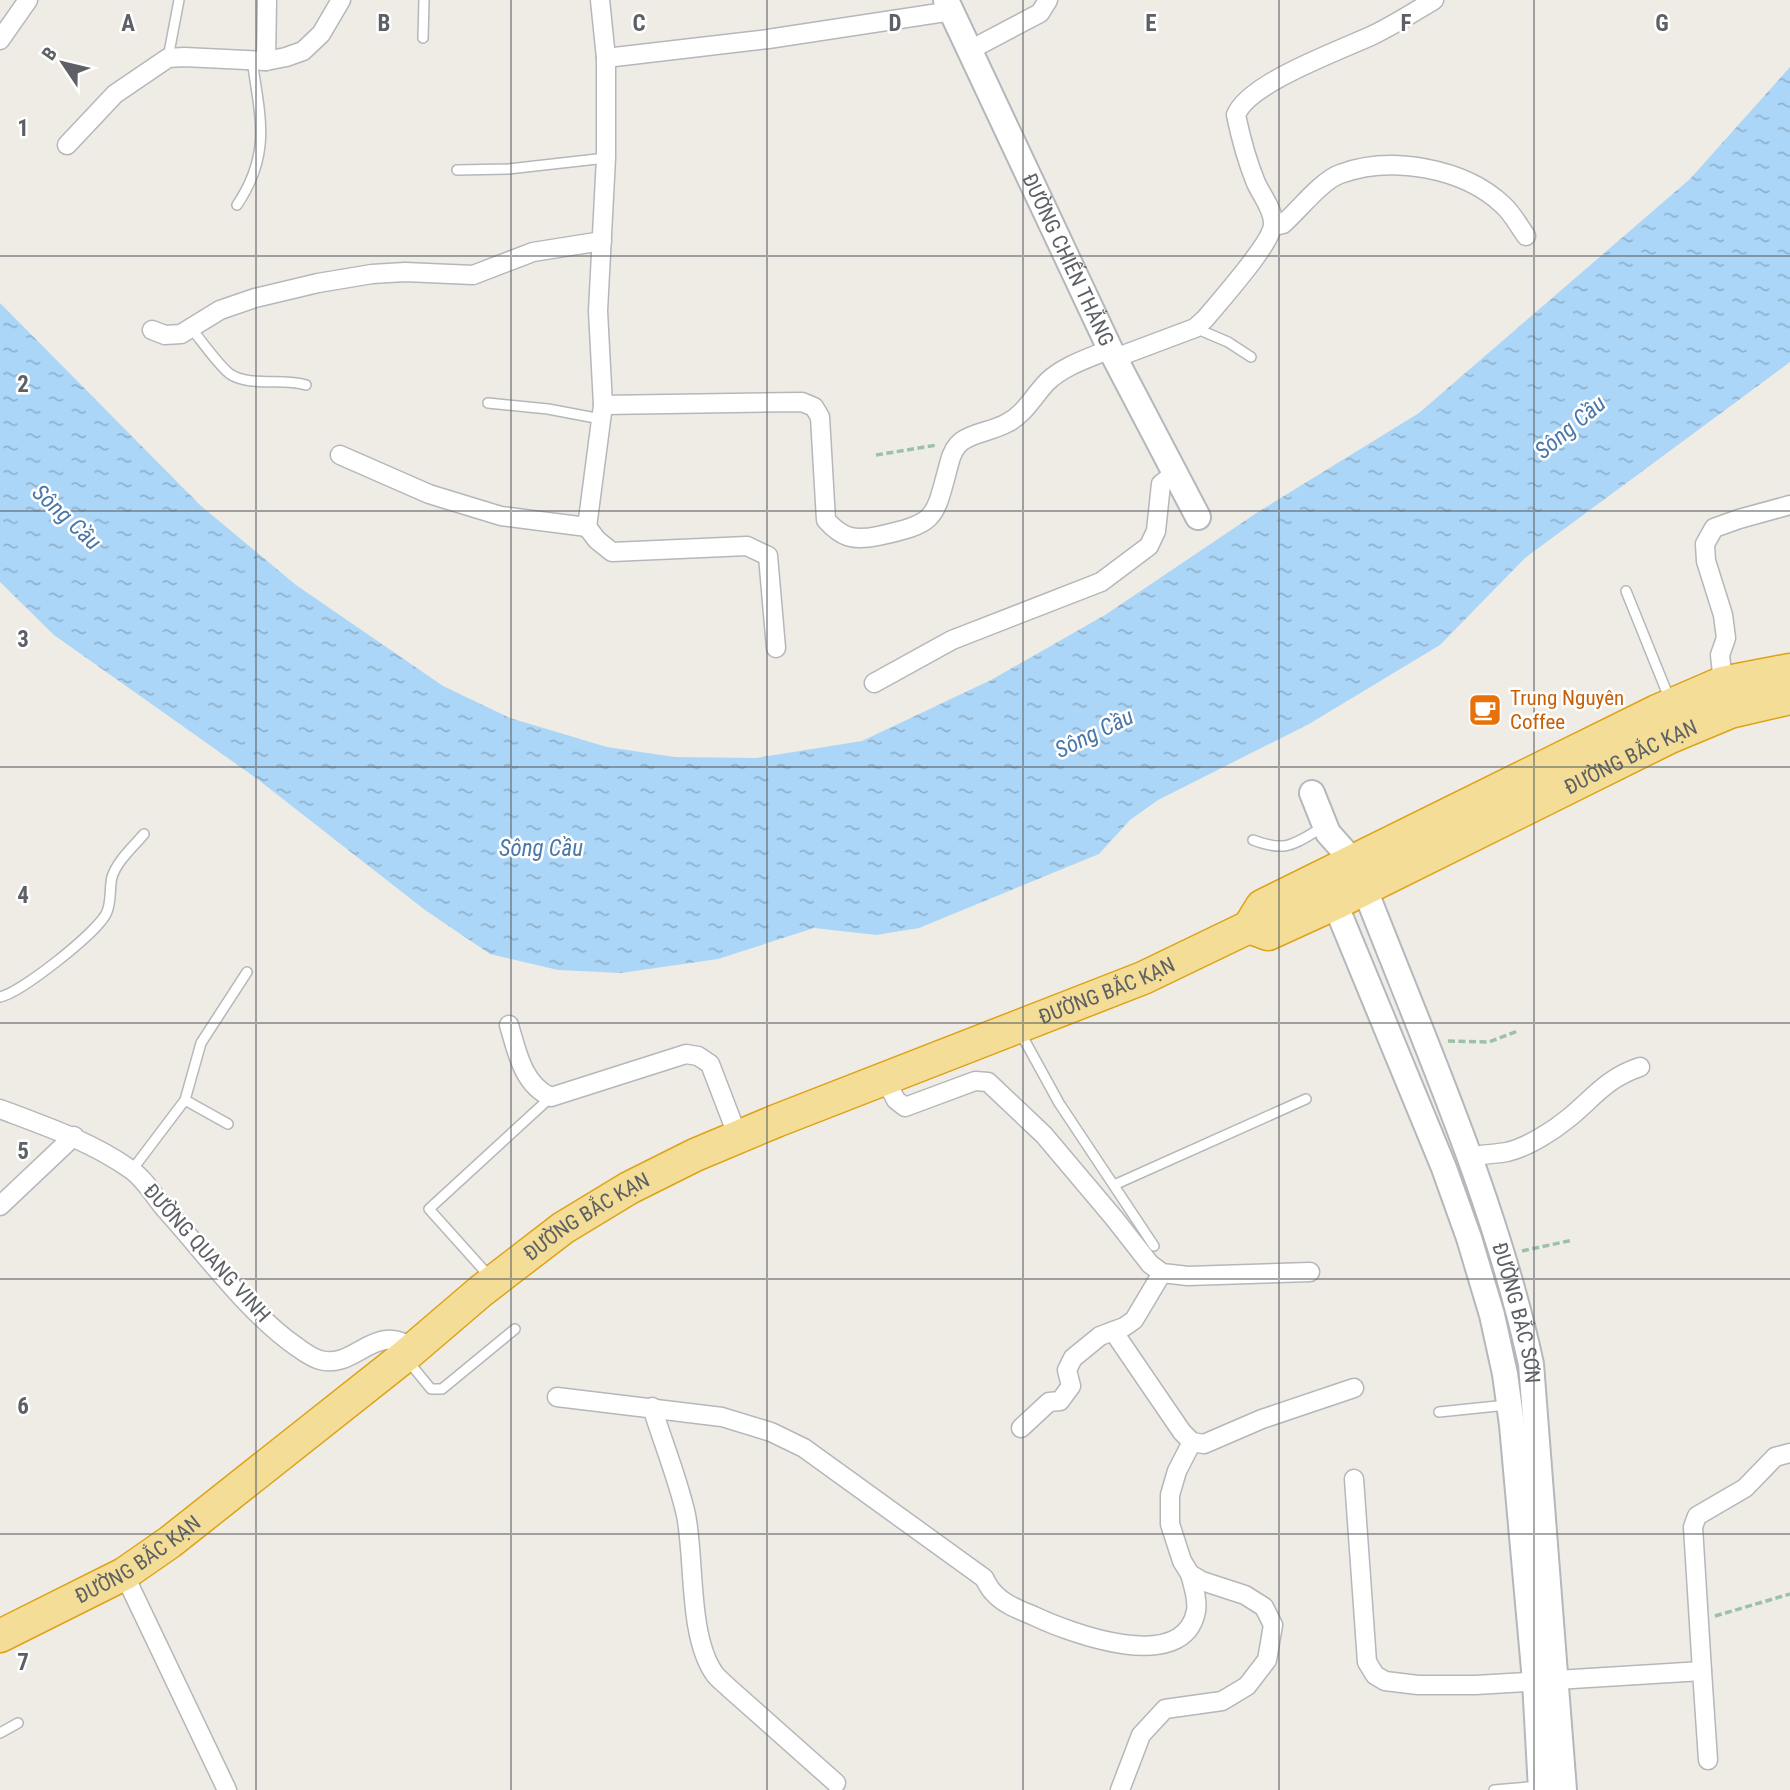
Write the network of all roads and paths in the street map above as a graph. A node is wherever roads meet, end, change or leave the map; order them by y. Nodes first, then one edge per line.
1 (28, 0) edge
2 (179, 0) edge
3 (267, 0) edge
4 (341, 0) edge
5 (424, 0) edge
6 (600, 0) edge
7 (1048, 0) edge
8 (1434, 0) edge
9 (949, 6) edge
10 (423, 38) dead end
11 (0, 40) edge
12 (970, 50) junction
13 (168, 58) junction
14 (606, 58) junction
15 (259, 60) junction
16 (67, 145) dead end
17 (606, 158) junction
18 (457, 170) dead end
19 (237, 205) dead end
20 (1274, 226) junction
21 (1526, 236) dead end
22 (602, 241) junction
23 (191, 328) junction
24 (1195, 328) junction
25 (152, 330) dead end
26 (1113, 353) junction
27 (1251, 358) dead end
28 (306, 385) dead end
29 (488, 403) dead end
30 (602, 412) junction
31 (963, 441) junction
32 (876, 455) dead end
33 (340, 456) dead end
34 (1175, 473) junction
35 (1790, 505) edge
36 (1198, 516) dead end
37 (587, 527) junction
38 (1626, 592) dead end
39 (776, 648) dead end
40 (1790, 670) edge
41 (874, 683) dead end
42 (1726, 697) junction
43 (1790, 698) edge
44 (1671, 705) junction
45 (1312, 793) dead end
46 (1326, 830) junction
47 (144, 834) dead end
48 (1253, 840) dead end
49 (1358, 874) junction
50 (1330, 890) junction
51 (247, 972) dead end
52 (0, 997) edge
53 (509, 1025) dead end
54 (1017, 1027) junction
55 (1518, 1031) dead end
56 (1426, 1047) junction
57 (1640, 1067) dead end
58 (885, 1079) junction
59 (551, 1097) junction
60 (1306, 1099) dead end
61 (185, 1100) junction
62 (0, 1109) edge
63 (228, 1124) dead end
64 (74, 1136) junction
65 (738, 1137) junction
66 (1469, 1156) junction
67 (132, 1170) junction
68 (1114, 1185) junction
69 (0, 1206) edge
70 (1573, 1240) dead end
71 (1154, 1246) dead end
72 (1503, 1256) junction
73 (1310, 1272) dead end
74 (1162, 1273) junction
75 (493, 1281) junction
76 (515, 1329) dead end
77 (1113, 1331) junction
78 (409, 1353) junction
79 (1354, 1388) dead end
80 (557, 1397) dead end
81 (1509, 1405) junction
82 (652, 1407) junction
83 (1439, 1412) dead end
84 (1021, 1428) dead end
85 (1192, 1442) junction
86 (1790, 1453) edge
87 (1354, 1479) dead end
88 (124, 1574) junction
89 (1189, 1574) junction
90 (1790, 1594) edge
91 (1700, 1621) junction
92 (0, 1636) edge
93 (1702, 1671) junction
94 (1545, 1680) junction
95 (18, 1723) dead end
96 (0, 1733) edge
97 (1708, 1760) dead end
98 (836, 1783) dead end
99 (1549, 1788) edge
100 (227, 1790) edge
101 (1120, 1790) edge
102 (1494, 1790) edge

1 - 11 street
2 - 13 lane
3 - 15 street
4 - 15 street
5 - 10 lane
6 - 14 street
7 - 12 street
8 - 20 street
9 - 12 main road, ĐƯỜNG CHIẾN THẮNG
9 - 14 street
12 - 26 main road, ĐƯỜNG CHIẾN THẮNG
13 - 15 street
13 - 16 street
14 - 17 street
15 - 19 lane
17 - 18 lane
17 - 22 street
20 - 21 street
20 - 24 street
22 - 23 street
22 - 30 street
23 - 25 street
23 - 28 lane
24 - 26 street
24 - 27 lane
26 - 31 street
26 - 34 main road, ĐƯỜNG CHIẾN THẮNG
29 - 30 lane
30 - 31 street
30 - 37 street
31 - 32 path
33 - 37 street
34 - 36 main road, ĐƯỜNG CHIẾN THẮNG
34 - 41 street
35 - 42 street
37 - 39 street
38 - 44 lane
40 - 42 highway, ĐƯỜNG BẮC KẠN
42 - 43 highway, ĐƯỜNG BẮC KẠN
42 - 44 highway, ĐƯỜNG BẮC KẠN
42 - 49 highway, ĐƯỜNG BẮC KẠN
44 - 49 highway, ĐƯỜNG BẮC KẠN
45 - 46 main road
46 - 48 lane
46 - 49 main road
46 - 50 main road
47 - 52 lane
49 - 50 highway, ĐƯỜNG BẮC KẠN
49 - 56 main road, ĐƯỜNG BẮC SƠN
50 - 54 highway, ĐƯỜNG BẮC KẠN
50 - 81 main road, ĐƯỜNG BẮC SƠN
51 - 61 lane
53 - 59 street
54 - 58 highway, ĐƯỜNG BẮC KẠN
54 - 68 lane
55 - 56 path
56 - 66 main road, ĐƯỜNG BẮC SƠN
57 - 66 street
58 - 65 highway, ĐƯỜNG BẮC KẠN
58 - 74 street
59 - 65 street
59 - 75 lane
60 - 68 lane
61 - 63 lane
61 - 67 lane
62 - 64 street, ĐƯỜNG QUANG VINH
64 - 67 street, ĐƯỜNG QUANG VINH
64 - 69 street
65 - 75 highway, ĐƯỜNG BẮC KẠN
66 - 72 main road, ĐƯỜNG BẮC SƠN
67 - 78 street, ĐƯỜNG QUANG VINH
68 - 71 lane
70 - 72 path
72 - 94 main road, ĐƯỜNG BẮC SƠN
73 - 74 street
74 - 77 street
75 - 78 highway, ĐƯỜNG BẮC KẠN
76 - 78 lane
77 - 84 street
77 - 85 street
78 - 88 highway, ĐƯỜNG BẮC KẠN
79 - 85 street
80 - 82 street
81 - 83 lane
81 - 94 main road, ĐƯỜNG BẮC SƠN
82 - 89 street
82 - 98 street
85 - 89 street
86 - 91 street
87 - 94 street
88 - 92 highway, ĐƯỜNG BẮC KẠN
88 - 100 street
89 - 101 street
90 - 91 path
91 - 93 street
93 - 94 street
93 - 97 street
94 - 99 main road, ĐƯỜNG BẮC SƠN
95 - 96 lane
99 - 102 lane

